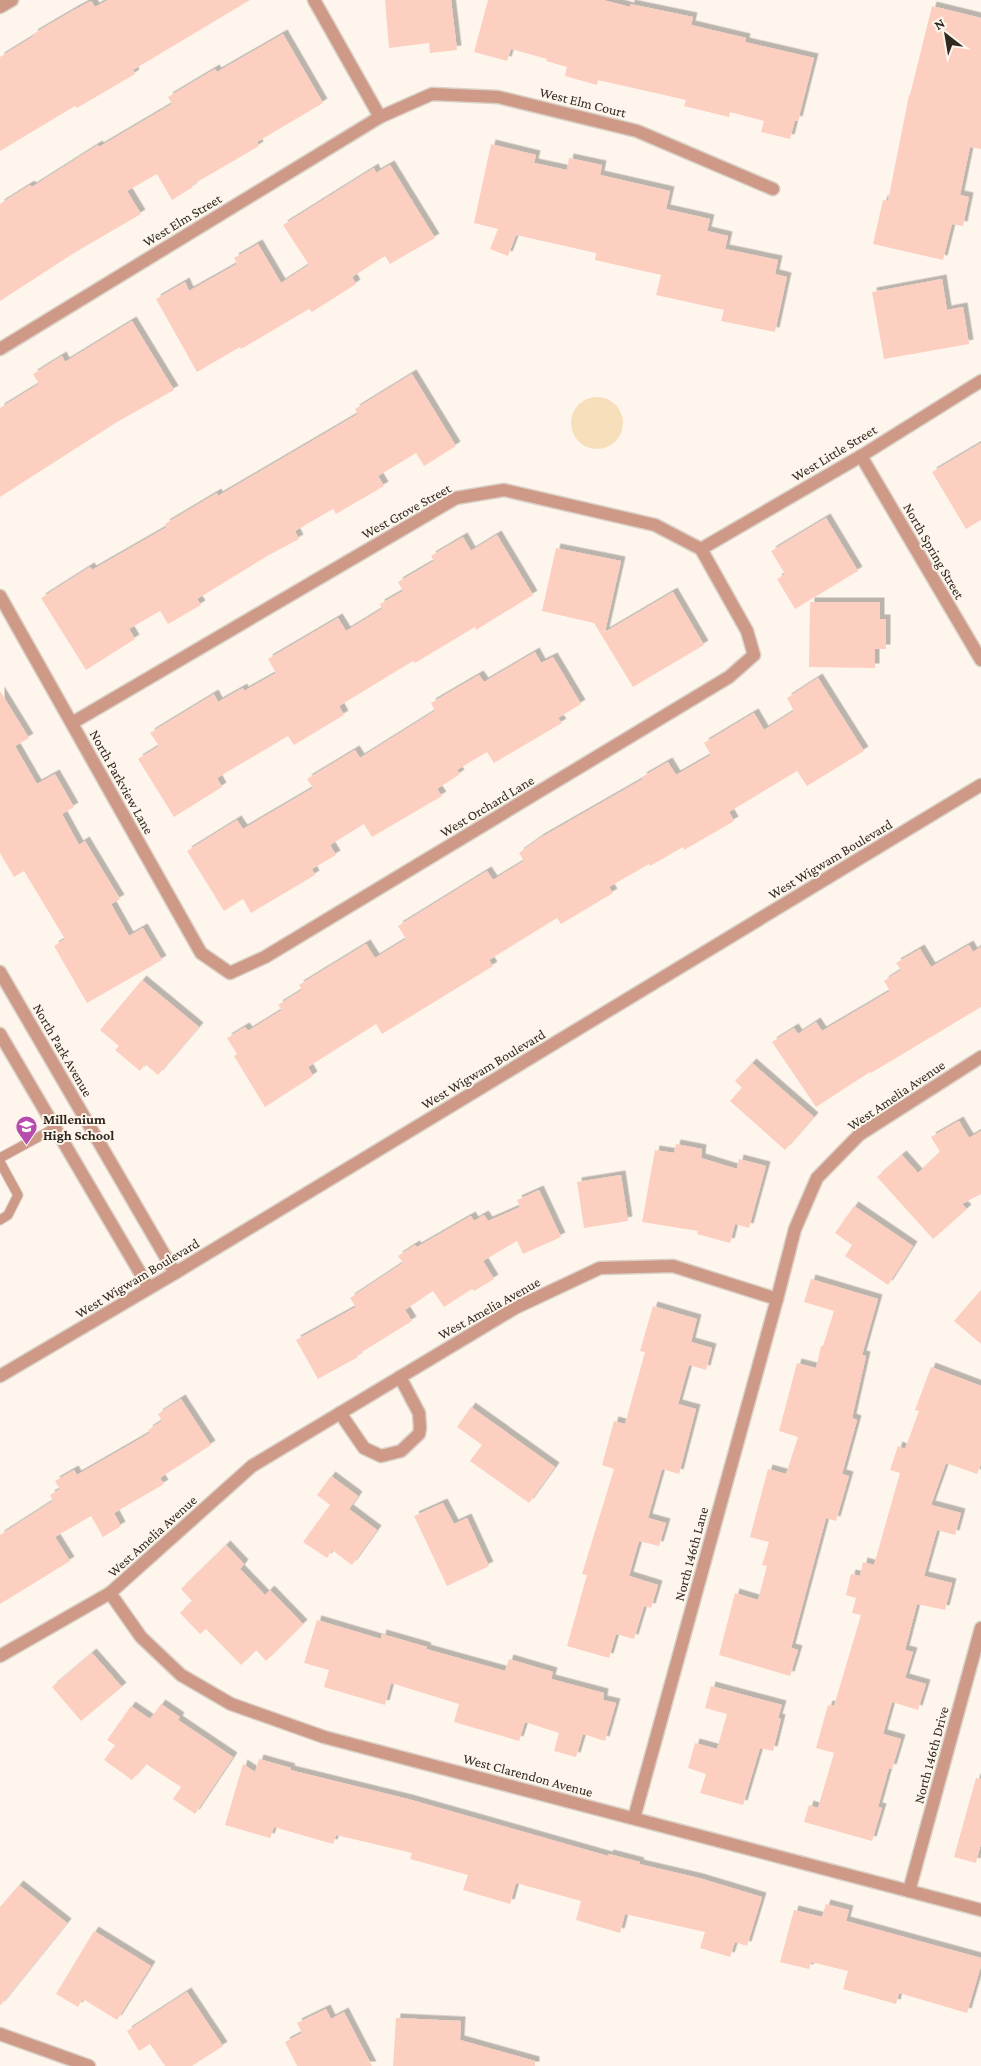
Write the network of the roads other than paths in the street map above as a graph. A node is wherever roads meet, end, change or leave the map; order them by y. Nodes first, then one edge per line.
1 (12, 0) edge
2 (314, 0) edge
3 (0, 7) edge
4 (380, 117) junction
5 (773, 189) dead end
6 (0, 349) edge
7 (981, 381) edge
8 (861, 456) junction
9 (701, 549) junction
10 (0, 596) edge
11 (981, 660) edge
12 (72, 723) junction
13 (981, 784) edge
14 (0, 972) edge
15 (230, 973) joint
16 (0, 1034) edge
17 (981, 1057) edge
18 (55, 1128) junction
19 (0, 1160) edge
20 (0, 1220) edge
21 (175, 1273) junction
22 (149, 1288) junction
23 (777, 1299) junction
24 (0, 1376) edge
25 (400, 1377) junction
26 (340, 1413) junction
27 (110, 1593) junction
28 (981, 1628) edge
29 (0, 1656) edge
30 (634, 1818) junction
31 (909, 1891) junction
32 (981, 1910) edge
33 (0, 2034) edge
34 (89, 2066) edge

1 - 3 street
2 - 4 street
4 - 5 street, West Elm Court
4 - 6 street, West Elm Street
7 - 8 street, West Little Street
8 - 9 street, West Little Street
8 - 11 street, North Spring Street
9 - 12 street, West Grove Street
9 - 15 street, West Orchard Lane
10 - 12 street, North Parkview Lane
12 - 15 street, North Parkview Lane
13 - 21 street, West Wigwam Boulevard
14 - 21 street, North Park Avenue
16 - 18 street
17 - 23 street, West Amelia Avenue
18 - 19 lane
18 - 22 street
19 - 20 lane
21 - 22 street, West Wigwam Boulevard
22 - 24 street, West Wigwam Boulevard
23 - 25 street, West Amelia Avenue
23 - 30 street, North 146th Lane
25 - 26 street, West Amelia Avenue
25 - 26 street
26 - 27 street, West Amelia Avenue
27 - 29 street, West Amelia Avenue
27 - 30 street, West Clarendon Avenue
28 - 31 street, North 146th Drive
30 - 31 street, West Clarendon Avenue
31 - 32 street, West Clarendon Avenue
33 - 34 street

